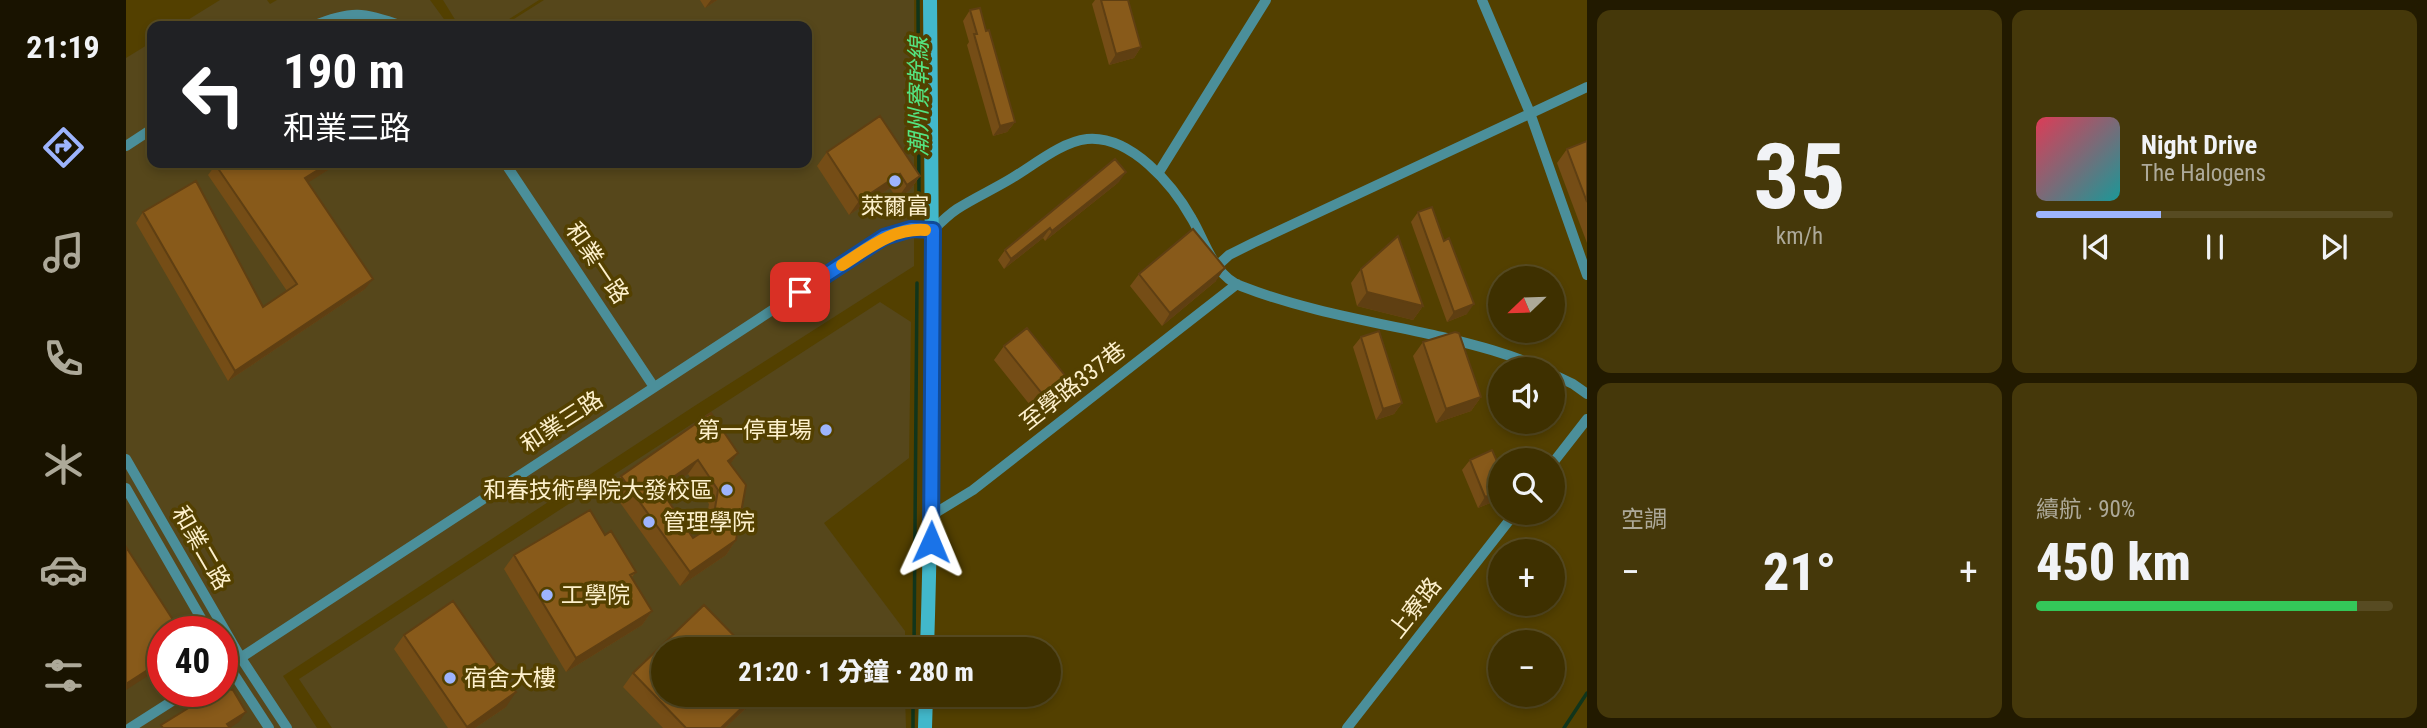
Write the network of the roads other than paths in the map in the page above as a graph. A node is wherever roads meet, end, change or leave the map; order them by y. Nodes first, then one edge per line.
1 (930, 0) edge
2 (1266, 0) edge
3 (1482, 0) edge
4 (325, 21) edge
5 (388, 21) edge
6 (1587, 87) edge
7 (1530, 113) junction
8 (147, 132) edge
9 (126, 146) edge
10 (508, 168) edge
11 (1159, 172) junction
12 (933, 230) junction
13 (1217, 266) junction
14 (1587, 275) edge
15 (1237, 284) junction
16 (1511, 357) edge
17 (1565, 381) edge
18 (654, 387) junction
19 (1587, 394) edge
20 (1587, 419) edge
21 (1564, 448) edge
22 (126, 459) edge
23 (126, 488) edge
24 (932, 515) junction
25 (1506, 525) edge
26 (200, 616) edge
27 (928, 637) edge
28 (241, 658) junction
29 (238, 659) edge
30 (238, 684) edge
31 (165, 707) edge
32 (926, 707) edge
33 (137, 726) edge
34 (269, 728) edge
35 (287, 728) edge
36 (925, 728) edge
37 (1348, 728) edge

1 - 12 street
2 - 11 street
3 - 7 street
4 - 5 street
6 - 7 street
7 - 13 street
7 - 14 street
8 - 9 street
10 - 18 street, 和業一路
11 - 12 street
11 - 13 street
12 - 18 street, 和業三路
12 - 24 street
13 - 15 street
15 - 16 street
15 - 24 street, 至學路337巷
17 - 19 street
18 - 28 street, 和業三路
20 - 21 street
22 - 28 street, 和業二路
23 - 26 street, 和業二路
24 - 27 street
25 - 37 street, 上寮路
28 - 29 street, 和業三路
28 - 35 street, 和業二路
30 - 34 street
31 - 33 street
32 - 36 street

